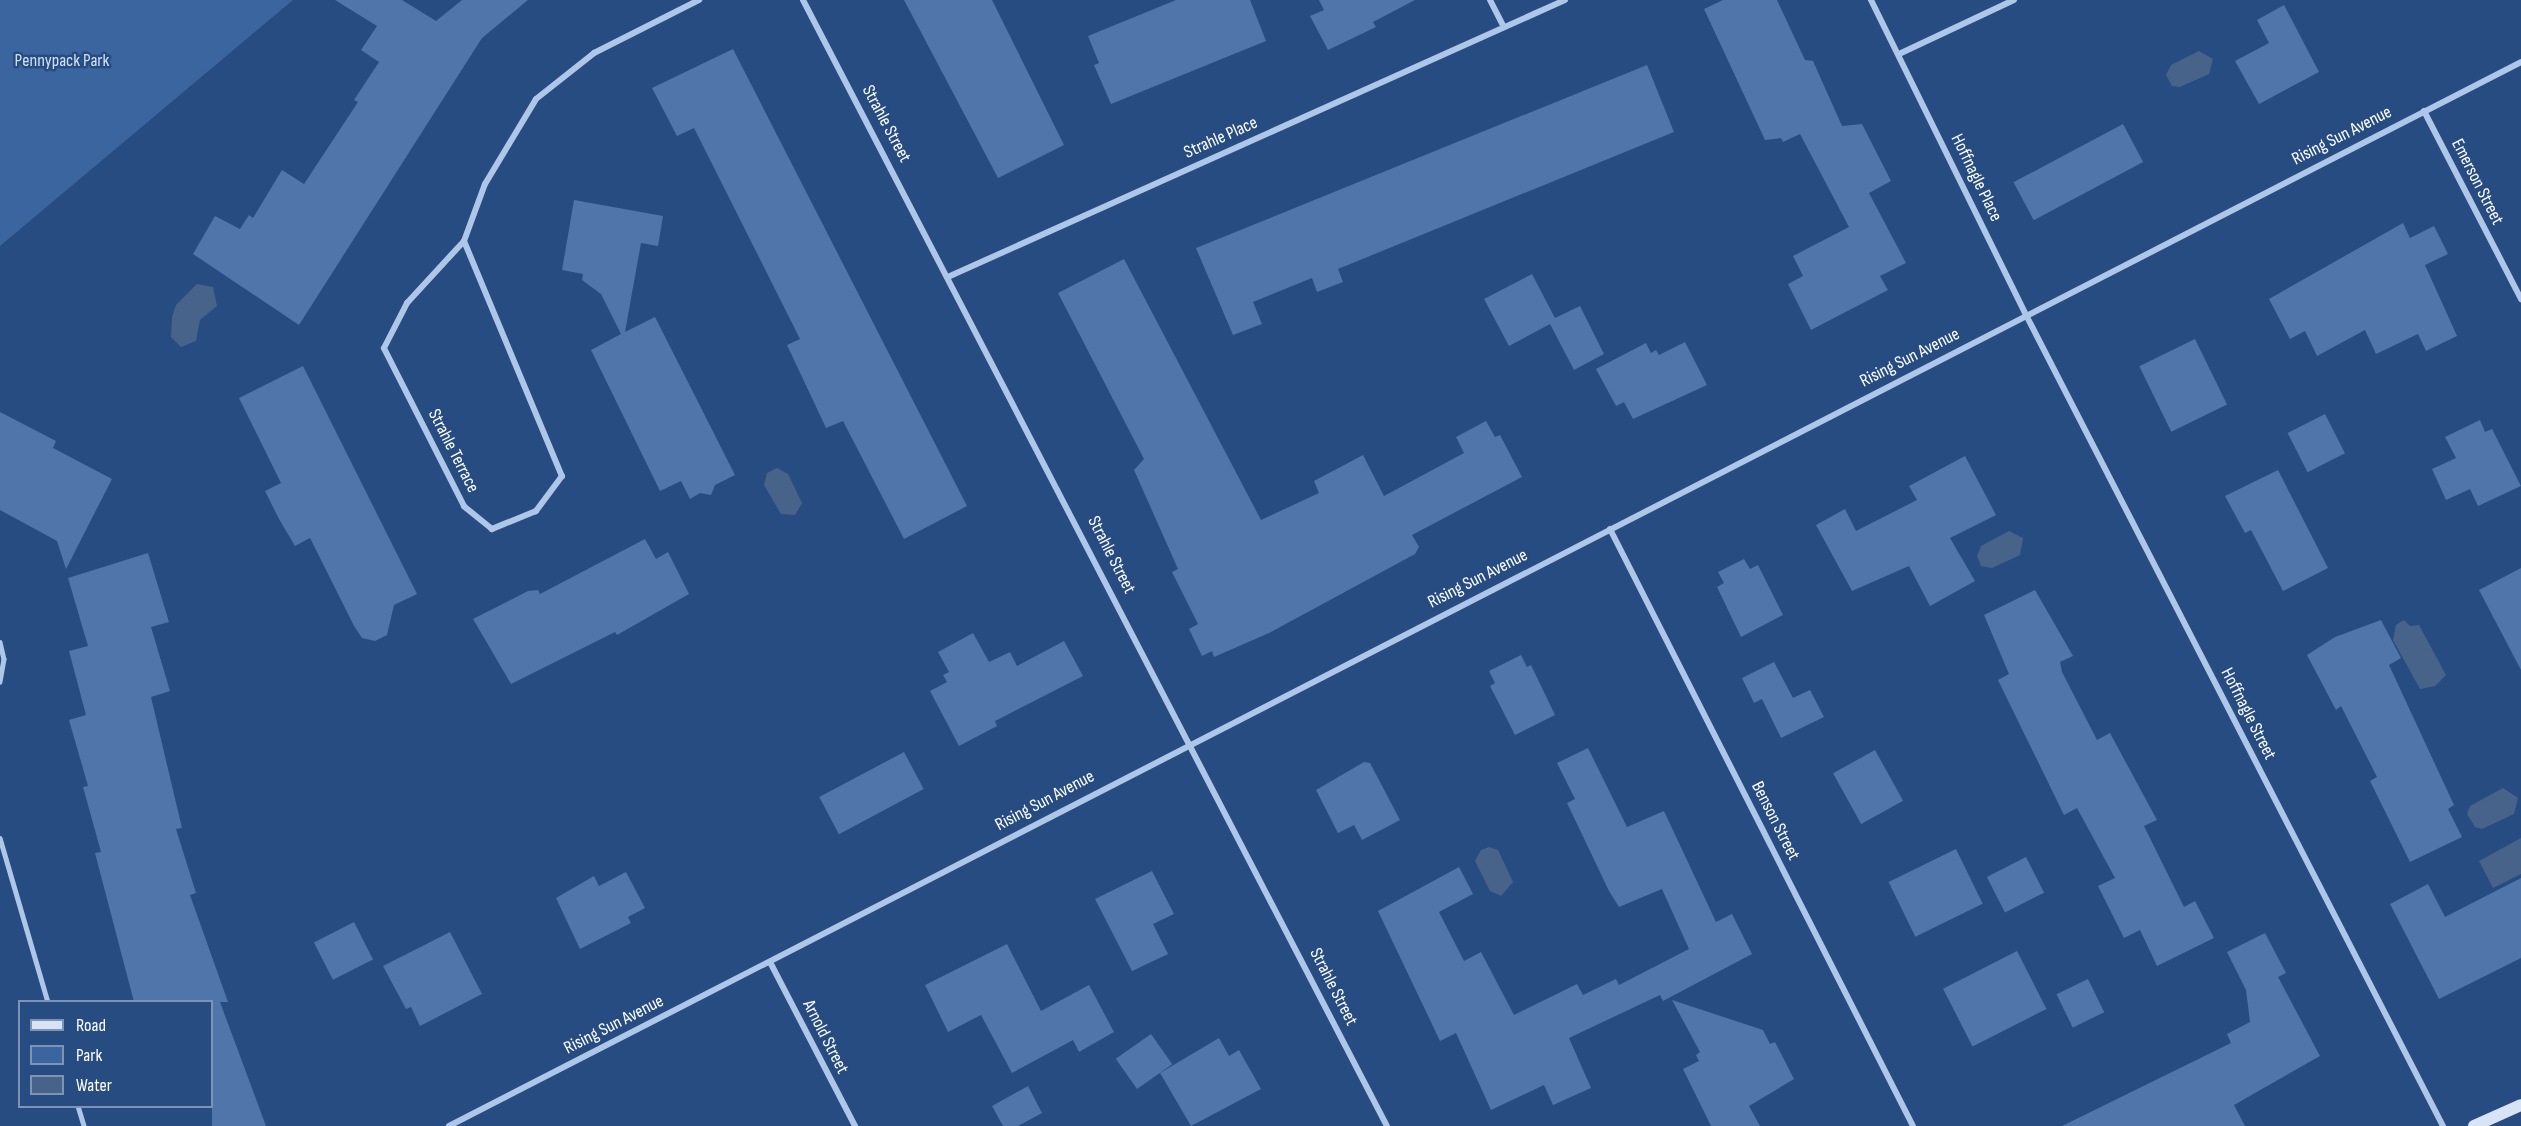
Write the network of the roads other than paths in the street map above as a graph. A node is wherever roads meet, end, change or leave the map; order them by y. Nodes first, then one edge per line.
1 (699, 0) edge
2 (803, 0) edge
3 (1490, 0) edge
4 (1565, 0) edge
5 (1871, 0) edge
6 (2014, 0) edge
7 (1504, 27) junction
8 (1899, 54) junction
9 (2521, 62) edge
10 (2424, 111) junction
11 (464, 241) junction
12 (950, 276) junction
13 (2521, 299) edge
14 (2026, 315) junction
15 (1610, 529) junction
16 (0, 642) edge
17 (0, 682) edge
18 (1190, 741) junction
19 (0, 838) edge
20 (770, 962) junction
21 (47, 1000) edge
22 (2521, 1105) edge
23 (78, 1108) edge
24 (84, 1126) edge
25 (449, 1126) edge
26 (855, 1126) edge
27 (1387, 1126) edge
28 (1913, 1126) edge
29 (2444, 1126) edge
30 (2474, 1126) edge

1 - 11 street, Strahle Terrace
2 - 12 street, Strahle Street
3 - 7 street
4 - 7 street, Strahle Place
5 - 8 street, Hoffnagle Place
6 - 8 street
7 - 12 street, Strahle Place
8 - 14 street, Hoffnagle Place
9 - 10 street, Rising Sun Avenue
10 - 13 street, Emerson Street
10 - 14 street, Rising Sun Avenue
11 - 11 street, Strahle Terrace
12 - 18 street, Strahle Street
14 - 15 street, Rising Sun Avenue
14 - 29 street, Hoffnagle Street
15 - 18 street, Rising Sun Avenue
15 - 28 street, Benson Street
16 - 17 lane
18 - 20 street, Rising Sun Avenue
18 - 27 street, Strahle Street
19 - 21 lane
20 - 25 street, Rising Sun Avenue
20 - 26 street, Arnold Street
22 - 30 main road
23 - 24 lane

